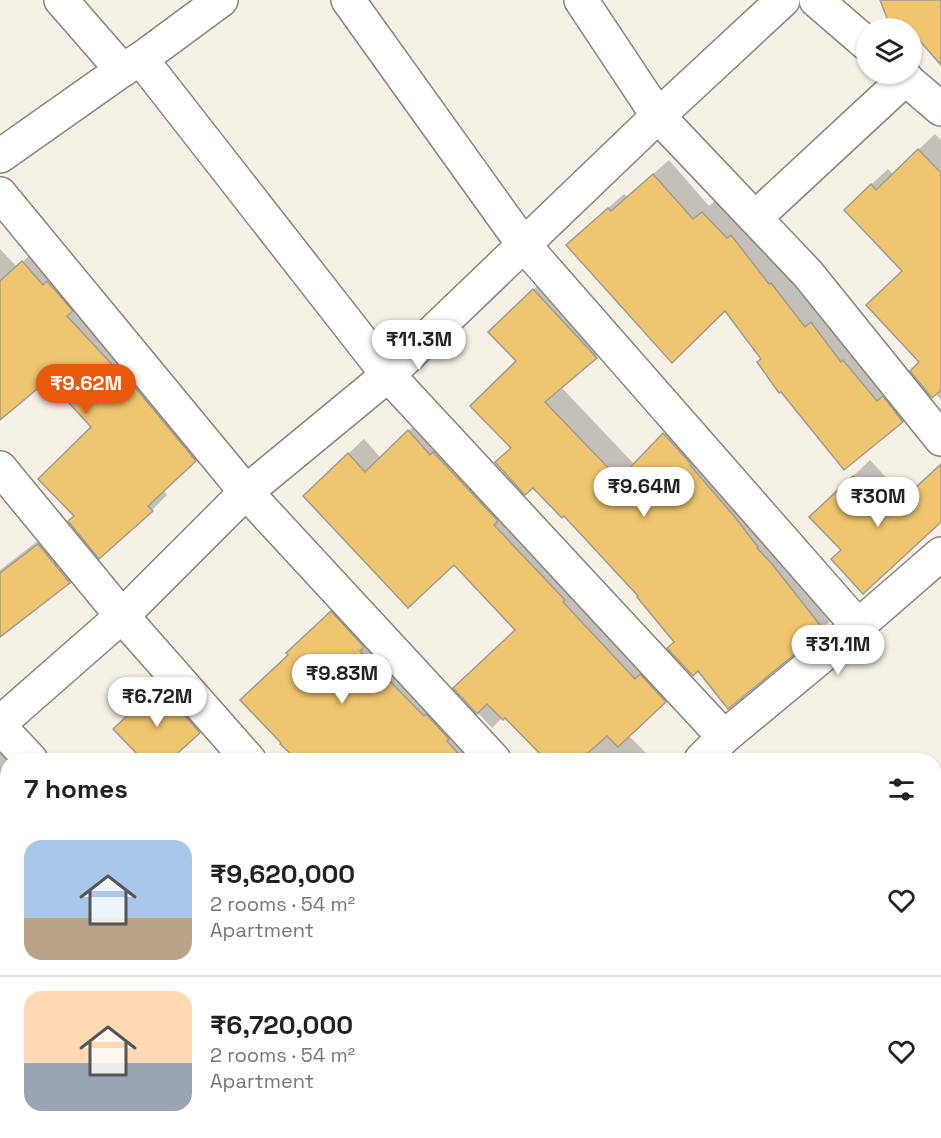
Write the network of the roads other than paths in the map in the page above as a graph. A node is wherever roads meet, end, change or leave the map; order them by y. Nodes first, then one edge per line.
1 (61, 0) edge
2 (221, 0) edge
3 (348, 0) edge
4 (581, 0) edge
5 (783, 0) edge
6 (816, 0) edge
7 (856, 35) edge
8 (131, 65) junction
9 (895, 84) edge
10 (912, 84) edge
11 (941, 109) edge
12 (658, 116) junction
13 (0, 156) edge
14 (0, 194) edge
15 (755, 218) junction
16 (523, 244) junction
17 (388, 375) junction
18 (941, 440) edge
19 (0, 468) edge
20 (246, 492) junction
21 (941, 555) edge
22 (122, 616) junction
23 (858, 626) junction
24 (0, 725) edge
25 (724, 737) junction
26 (25, 753) edge
27 (243, 753) edge
28 (488, 753) edge
29 (708, 753) edge

1 - 8 street
2 - 8 street
3 - 16 street
4 - 12 street
5 - 12 street
6 - 7 street
8 - 13 street
8 - 17 street
9 - 15 street
10 - 11 street
12 - 15 street
12 - 16 street
14 - 20 street
15 - 18 street
16 - 17 street
16 - 23 street
17 - 20 street
17 - 25 street
19 - 22 street
20 - 22 street
20 - 28 street
21 - 23 street
22 - 24 street
22 - 27 street
23 - 25 street
24 - 26 street
25 - 29 street

